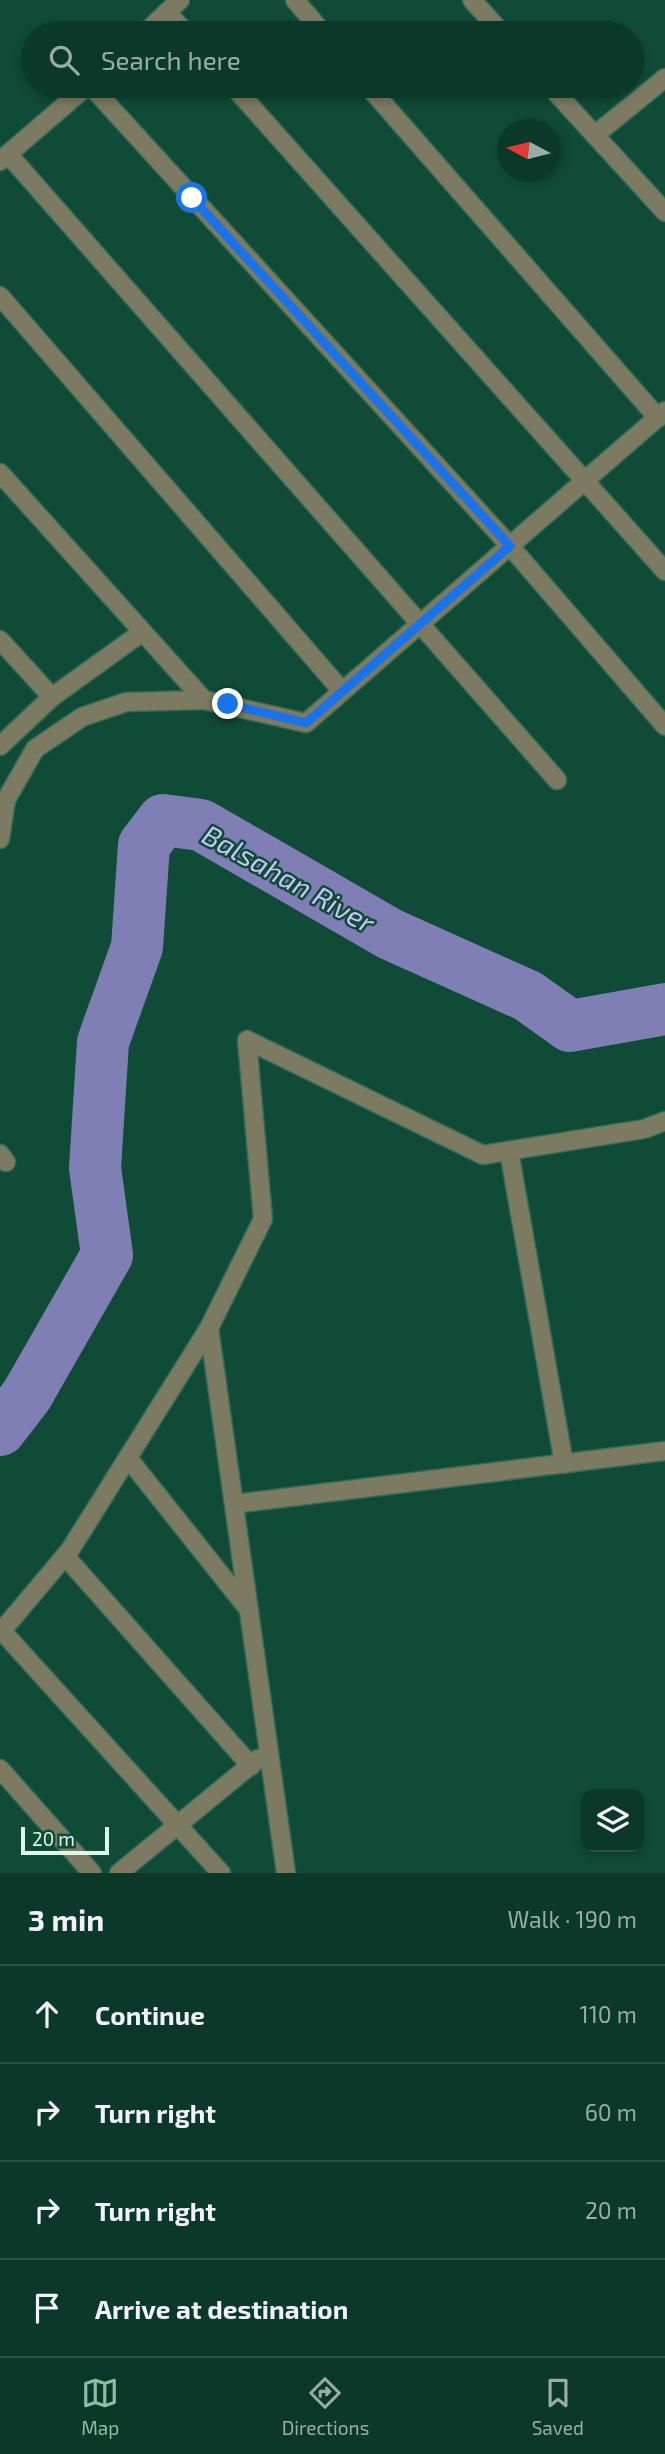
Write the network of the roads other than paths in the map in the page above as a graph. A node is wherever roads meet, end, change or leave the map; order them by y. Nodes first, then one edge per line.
1 (295, 0) edge
2 (472, 0) edge
3 (173, 6) edge
4 (157, 21) edge
5 (313, 21) edge
6 (491, 21) edge
7 (665, 78) edge
8 (644, 95) edge
9 (75, 98) edge
10 (100, 98) edge
11 (244, 98) edge
12 (379, 98) edge
13 (561, 98) edge
14 (640, 98) edge
15 (594, 135) junction
16 (4, 157) edge
17 (665, 212) edge
18 (0, 296) edge
19 (661, 415) edge
20 (0, 473) edge
21 (586, 480) junction
22 (510, 546) junction
23 (665, 571) edge
24 (422, 622) junction
25 (141, 633) junction
26 (0, 639) edge
27 (342, 691) junction
28 (52, 697) junction
29 (204, 700) junction
30 (665, 726) edge
31 (0, 746) edge
32 (557, 780) dead end
33 (0, 839) edge
34 (665, 1121) edge
35 (509, 1151) junction
36 (209, 1328) junction
37 (665, 1451) edge
38 (128, 1458) junction
39 (564, 1464) junction
40 (234, 1504) junction
41 (65, 1556) junction
42 (249, 1610) junction
43 (1, 1632) edge
44 (269, 1749) junction
45 (251, 1766) junction
46 (0, 1769) edge
47 (178, 1824) junction
48 (92, 1873) edge
49 (119, 1873) edge
50 (221, 1873) edge
51 (286, 1873) edge

1 - 5 street
2 - 6 street
3 - 4 street
7 - 8 street
9 - 16 street
10 - 22 street
11 - 21 street
12 - 19 street
13 - 15 street
14 - 15 street
15 - 17 street
16 - 24 street
18 - 27 street
19 - 21 street
20 - 25 street
21 - 22 street
21 - 23 street
22 - 24 street
22 - 30 street
24 - 27 street
24 - 32 street
25 - 28 street
25 - 29 street
26 - 28 street
27 - 29 street
28 - 31 street
29 - 33 street
34 - 35 street
35 - 36 street
35 - 39 street
36 - 38 street
36 - 40 street
37 - 39 street
38 - 41 street
38 - 42 street
39 - 40 street
40 - 42 street
41 - 43 street
41 - 45 street
42 - 44 street
43 - 47 street
44 - 45 street
44 - 51 street
45 - 47 street
46 - 48 street
47 - 49 street
47 - 50 street

